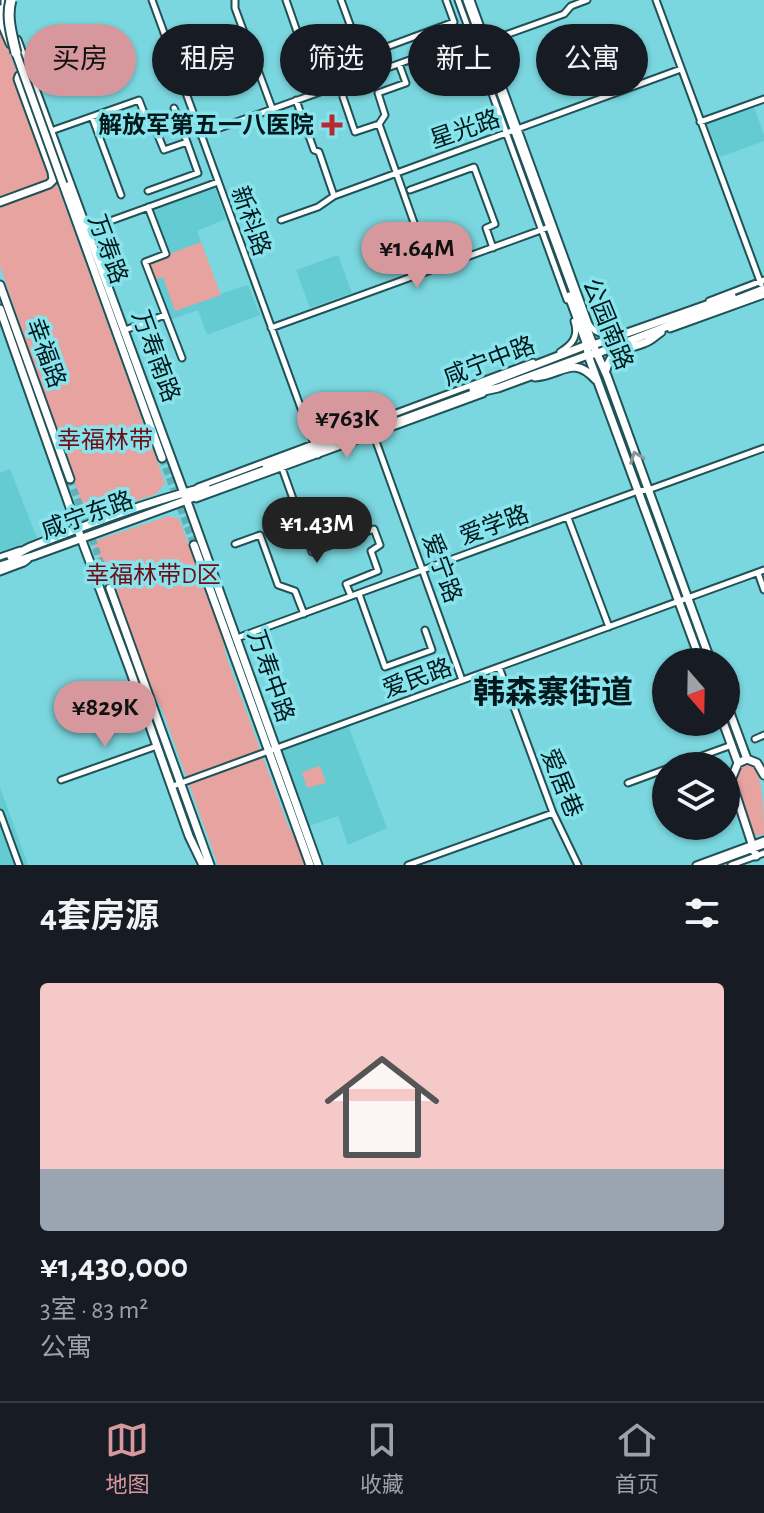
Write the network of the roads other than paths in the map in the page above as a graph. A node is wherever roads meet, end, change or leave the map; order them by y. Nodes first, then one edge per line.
1 (152, 0) edge
2 (235, 0) edge
3 (286, 0) edge
4 (341, 0) edge
5 (446, 0) edge
6 (465, 0) edge
7 (587, 0) edge
8 (656, 0) edge
9 (5, 3) edge
10 (0, 17) edge
11 (294, 24) edge
12 (350, 24) edge
13 (448, 24) edge
14 (474, 24) edge
15 (520, 27) edge
16 (16, 53) junction
17 (24, 61) edge
18 (408, 61) edge
19 (399, 64) junction
20 (392, 66) edge
21 (681, 69) junction
22 (24, 74) edge
23 (24, 95) edge
24 (24, 96) edge
25 (37, 96) edge
26 (307, 96) edge
27 (500, 96) edge
28 (343, 97) dead end
29 (764, 99) edge
30 (296, 100) junction
31 (174, 108) dead end
32 (273, 109) junction
33 (92, 117) junction
34 (700, 122) junction
35 (379, 124) junction
36 (51, 131) junction
37 (512, 132) junction
38 (200, 135) junction
39 (187, 142) junction
40 (397, 173) junction
41 (218, 182) junction
42 (410, 190) dead end
43 (148, 191) dead end
44 (121, 195) dead end
45 (334, 196) junction
46 (0, 202) edge
47 (148, 207) junction
48 (281, 220) dead end
49 (547, 228) junction
50 (88, 229) junction
51 (493, 248) junction
52 (424, 251) dead end
53 (94, 269) junction
54 (0, 285) edge
55 (763, 287) edge
56 (0, 309) edge
57 (119, 313) junction
58 (165, 315) junction
59 (3, 319) junction
60 (271, 328) junction
61 (125, 330) junction
62 (630, 331) junction
63 (665, 331) junction
64 (650, 334) junction
65 (21, 343) junction
66 (589, 348) junction
67 (564, 352) junction
68 (598, 353) junction
69 (182, 358) dead end
70 (607, 376) junction
71 (524, 378) junction
72 (600, 387) junction
73 (361, 397) dead end
74 (372, 429) junction
75 (764, 448) edge
76 (316, 449) junction
77 (162, 458) tunnel mouth
78 (282, 468) junction
79 (70, 479) tunnel mouth
80 (648, 490) junction
81 (638, 491) junction
82 (188, 495) junction
83 (568, 518) junction
84 (78, 530) junction
85 (81, 539) junction
86 (235, 544) dead end
87 (194, 545) tunnel mouth
88 (31, 552) junction
89 (0, 564) edge
90 (424, 570) junction
91 (761, 572) edge
92 (110, 588) tunnel mouth
93 (764, 590) edge
94 (359, 594) junction
95 (351, 596) junction
96 (684, 600) junction
97 (304, 614) junction
98 (609, 627) junction
99 (425, 630) dead end
100 (237, 638) junction
101 (697, 648) edge
102 (705, 648) edge
103 (499, 667) junction
104 (462, 680) junction
105 (259, 702) junction
106 (764, 735) edge
107 (728, 736) edge
108 (739, 736) edge
109 (264, 738) junction
110 (755, 739) dead end
111 (158, 745) junction
112 (732, 745) junction
113 (272, 750) junction
114 (713, 752) edge
115 (734, 752) edge
116 (747, 759) junction
117 (740, 762) edge
118 (652, 774) edge
119 (764, 775) edge
120 (61, 780) dead end
121 (628, 783) dead end
122 (176, 784) junction
123 (740, 802) edge
124 (0, 813) edge
125 (553, 813) junction
126 (759, 848) edge
127 (19, 865) edge
128 (203, 865) edge
129 (210, 865) edge
130 (310, 865) edge
131 (318, 865) edge
132 (408, 865) edge
133 (578, 865) edge
134 (696, 865) edge
135 (707, 865) edge
136 (720, 865) edge
137 (731, 865) edge

1 - 38 street, 新科路
2 - 32 street
3 - 11 street
4 - 12 street
5 - 13 street
6 - 14 main road, 公园南路
7 - 15 street
8 - 21 street
9 - 16 highway, bridge
9 - 17 main road, 万寿南路
10 - 16 highway, bridge
16 - 53 main road, 万寿路, bridge
18 - 19 street
19 - 20 street
19 - 35 street
21 - 34 street
21 - 37 street, 星光路
22 - 23 main road
24 - 46 main road
25 - 36 main road, 万寿南路
26 - 30 street
27 - 37 main road, 公园南路
28 - 35 street
29 - 34 street
30 - 32 street
30 - 45 street
31 - 39 street
32 - 38 street
33 - 36 street
33 - 39 street
33 - 44 street
34 - 55 street
35 - 40 street
36 - 50 main road, 万寿南路
37 - 40 street, 星光路
37 - 49 main road, 公园南路
38 - 41 street, 新科路
39 - 43 street
40 - 45 street, 星光路
40 - 52 street
41 - 47 street
41 - 60 street, 新科路
42 - 51 street
45 - 48 street, 星光路
47 - 50 street
47 - 58 street
49 - 51 street
49 - 62 street
49 - 66 main road, 公园南路
49 - 67 street
50 - 57 main road, 万寿南路
51 - 60 street
53 - 57 main road
53 - 77 main road, 万寿路
54 - 65 main road, 幸福路
55 - 62 main road, 咸宁中路
55 - 63 street
55 - 64 main road, 咸宁中路
56 - 59 main road
57 - 61 main road, 万寿南路
58 - 61 street
58 - 69 street
59 - 65 main road
59 - 84 main road
60 - 76 street, 新科路
61 - 82 main road, 万寿南路
62 - 66 main road, 咸宁中路
63 - 64 street
63 - 70 main road
64 - 68 main road, 咸宁中路
65 - 79 main road, 幸福路
66 - 67 main road, 咸宁中路
66 - 68 main road, 咸宁中路
66 - 71 main road, 咸宁中路
66 - 72 main road, 公园南路
67 - 74 main road, 咸宁中路
68 - 70 main road, 公园南路
80 -> 70 main road, 公园南路
71 - 72 main road
71 - 74 main road, 咸宁中路
72 - 81 main road, 公园南路
73 - 74 street, 爱宁路
74 - 76 main road, 咸宁中路
74 - 90 street, 爱宁路
75 - 80 street, 爱学路
76 - 78 street
76 - 82 main road, 咸宁中路
78 - 82 street
78 - 95 street
80 - 81 street, 爱学路
80 - 96 main road, 公园南路
81 - 83 street, 爱学路
81 - 96 main road, 公园南路
82 - 84 main road, 咸宁东路
82 - 85 main road, 咸宁东路
82 - 100 main road, 万寿中路
83 - 90 street, 爱学路
83 - 98 street
84 - 85 main road
84 - 88 main road, 咸宁东路
85 - 88 main road, 咸宁东路
85 - 111 main road
86 - 97 street
87 - 109 main road
88 - 89 main road, 咸宁东路
90 - 94 street, 爱学路
90 - 104 street, 爱宁路
91 - 93 street
91 - 96 street, 爱民路
92 - 122 main road
94 - 95 street, 爱学路
94 - 99 street
95 - 97 street, 爱学路
96 - 98 street, 爱民路
96 - 101 main road, 公园南路
96 - 102 main road, 公园南路
97 - 100 street, 爱学路
98 - 103 street, 爱民路
100 - 105 main road, 万寿中路
103 - 104 street, 爱民路
103 - 125 street, 爱居巷
104 - 113 street, 爱民路
105 - 109 main road
105 - 113 main road, 万寿中路
106 - 110 street
107 - 112 main road
108 - 116 main road
109 - 113 main road
111 - 120 street
111 - 122 main road
112 - 114 street
112 - 115 main road
113 - 122 street, 爱民路
113 - 130 main road
113 - 131 main road, 万寿中路
116 - 117 main road
116 - 119 main road
118 - 121 street
122 - 128 main road
122 - 129 main road
123 - 126 main road
124 - 127 street
125 - 132 street
125 - 133 street, 爱居巷
126 - 134 street
126 - 135 main road
126 - 136 main road
126 - 137 street

